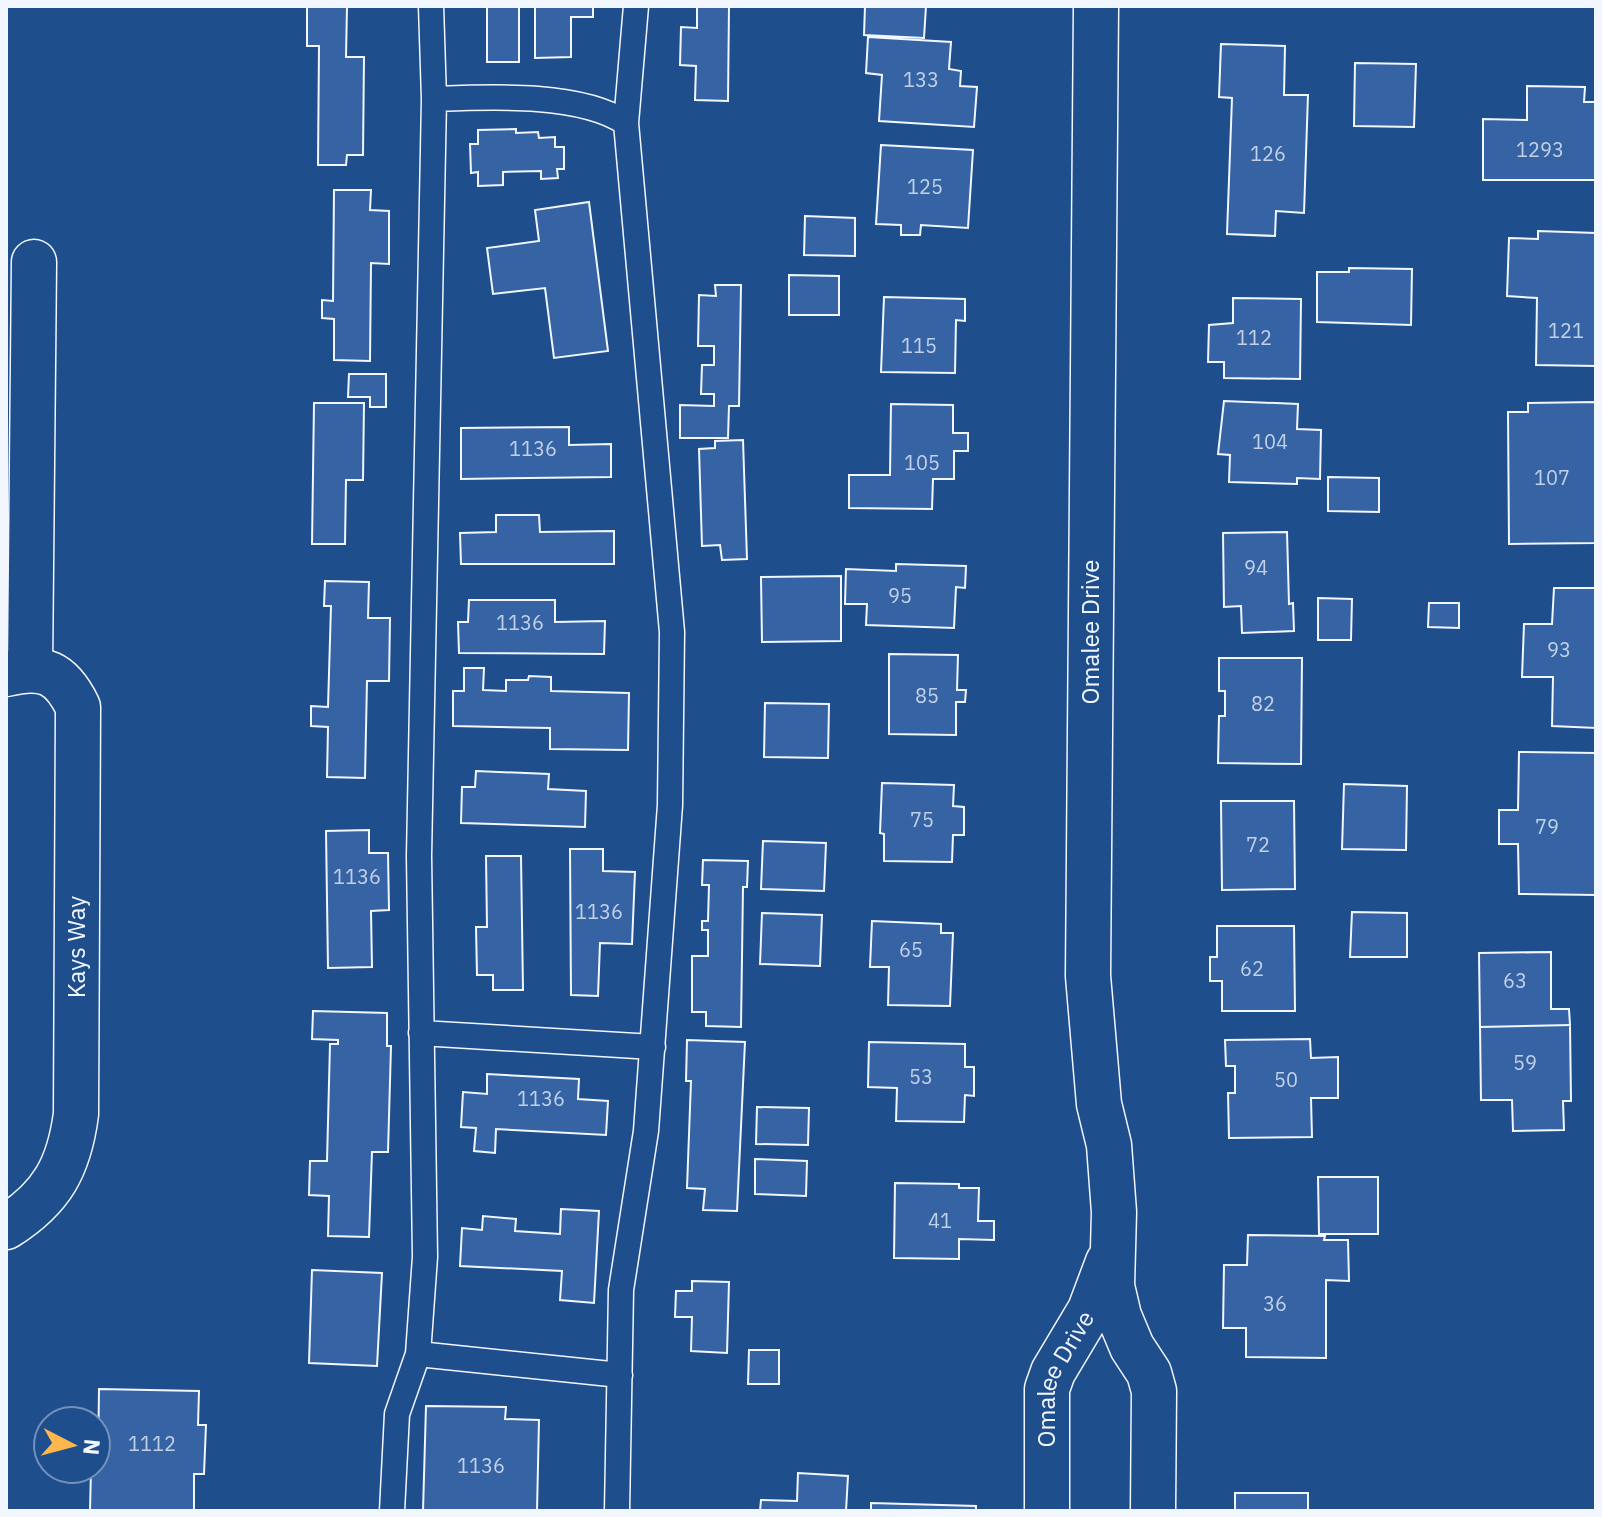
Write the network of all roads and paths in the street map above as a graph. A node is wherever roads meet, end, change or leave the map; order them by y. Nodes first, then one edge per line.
1 (431, 6) edge
2 (636, 6) edge
3 (1096, 6) edge
4 (434, 99) junction
5 (626, 123) junction
6 (34, 262) dead end
7 (18, 671) edge
8 (421, 1033) junction
9 (653, 1047) junction
10 (6, 1227) edge
11 (1111, 1256) junction
12 (418, 1354) junction
13 (620, 1375) junction
14 (392, 1511) edge
15 (617, 1511) edge
16 (1047, 1511) edge
17 (1153, 1511) edge

1 - 4 lane
2 - 5 lane
3 - 11 street, Omalee Drive
4 - 5 lane
4 - 8 lane
5 - 9 lane
6 - 7 street, Kays Way
7 - 10 street, Kays Way
8 - 9 lane
8 - 12 lane
9 - 13 lane
11 - 16 street, Omalee Drive
11 - 17 street, Omalee Drive
12 - 13 lane
12 - 14 lane
13 - 15 lane

